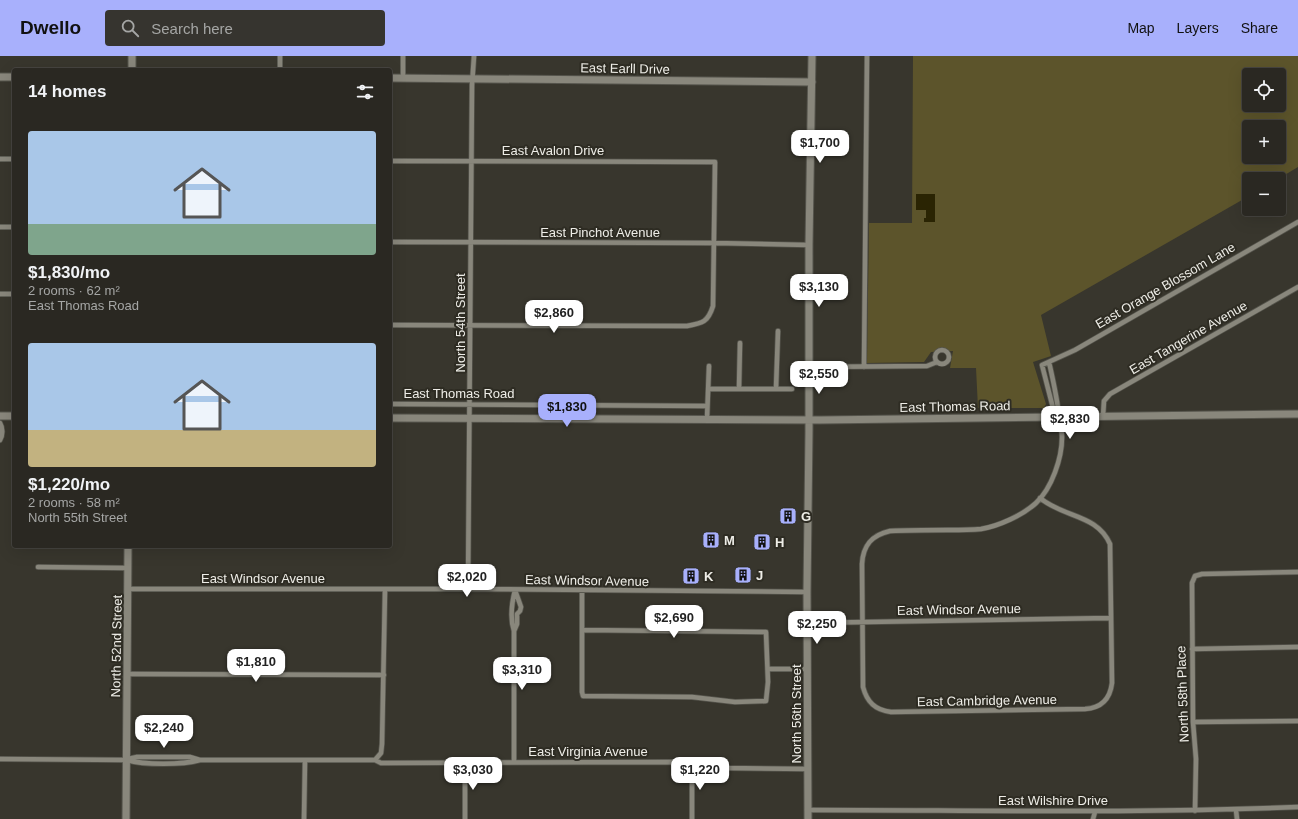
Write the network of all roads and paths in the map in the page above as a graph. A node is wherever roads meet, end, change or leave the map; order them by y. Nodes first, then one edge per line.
1 (132, 56) edge
2 (280, 56) edge
3 (403, 56) edge
4 (474, 56) edge
5 (812, 56) edge
6 (867, 56) edge
7 (132, 68) edge
8 (280, 68) edge
9 (0, 77) edge
10 (12, 77) edge
11 (392, 78) edge
12 (403, 78) junction
13 (472, 78) junction
14 (812, 82) junction
15 (0, 159) edge
16 (12, 159) edge
17 (392, 160) edge
18 (471, 160) junction
19 (1298, 222) edge
20 (0, 226) edge
21 (12, 227) edge
22 (392, 242) edge
23 (471, 242) junction
24 (714, 243) junction
25 (809, 245) junction
26 (1298, 287) edge
27 (0, 294) edge
28 (12, 294) edge
29 (392, 325) edge
30 (470, 326) junction
31 (778, 331) dead end
32 (740, 343) dead end
33 (937, 362) dead end
34 (1049, 362) junction
35 (709, 366) dead end
36 (864, 366) junction
37 (809, 367) junction
38 (709, 389) junction
39 (739, 389) junction
40 (776, 389) junction
41 (792, 389) dead end
42 (392, 404) edge
43 (470, 405) junction
44 (707, 406) junction
45 (1298, 414) edge
46 (0, 416) edge
47 (12, 416) edge
48 (1103, 416) junction
49 (1058, 417) junction
50 (392, 418) edge
51 (470, 418) junction
52 (708, 419) junction
53 (809, 420) junction
54 (0, 422) edge
55 (0, 440) edge
56 (1040, 498) junction
57 (128, 548) edge
58 (38, 567) dead end
59 (128, 568) junction
60 (1298, 572) edge
61 (128, 589) junction
62 (385, 590) junction
63 (468, 590) junction
64 (515, 590) junction
65 (582, 591) junction
66 (807, 592) junction
67 (515, 614) junction
68 (1112, 618) junction
69 (863, 622) junction
70 (808, 623) junction
71 (582, 630) junction
72 (1298, 647) edge
73 (1192, 649) junction
74 (768, 669) junction
75 (807, 669) junction
76 (127, 674) junction
77 (384, 675) junction
78 (1298, 721) edge
79 (1193, 722) junction
80 (0, 759) edge
81 (127, 760) junction
82 (305, 760) junction
83 (375, 760) junction
84 (465, 762) junction
85 (514, 762) junction
86 (692, 763) junction
87 (808, 769) junction
88 (1298, 807) edge
89 (808, 810) junction
90 (1236, 810) junction
91 (1195, 811) junction
92 (1095, 812) junction
93 (126, 819) edge
94 (304, 819) edge
95 (465, 819) edge
96 (692, 819) edge
97 (808, 819) edge
98 (1093, 819) edge
99 (1237, 819) edge

1 - 7 main road
2 - 8 street
3 - 12 street
4 - 13 street, North 54th Street
5 - 14 main road, North 56th Street
6 - 36 street
9 - 10 main road
11 - 12 main road, East Earll Drive
12 - 13 main road, East Earll Drive
13 - 14 main road, East Earll Drive
13 - 18 street, North 54th Street
14 - 25 main road, North 56th Street
15 - 16 street
17 - 18 street, East Avalon Drive
18 - 23 street, North 54th Street
18 - 24 street, East Avalon Drive
19 - 34 street, East Orange Blossom Lane
20 - 21 street
22 - 23 street, East Pinchot Avenue
23 - 24 street, East Pinchot Avenue
23 - 30 street, North 54th Street
24 - 25 street, East Pinchot Avenue
24 - 30 street
25 - 37 main road, North 56th Street
26 - 48 street, East Tangerine Avenue
27 - 28 street
29 - 30 street
30 - 43 street, North 54th Street
31 - 40 street
32 - 39 street
33 - 36 street
34 - 49 street
34 - 49 street, East Orange Blossom Lane
35 - 38 street
36 - 37 street
37 - 53 main road, North 56th Street
38 - 39 street
38 - 44 street
39 - 40 street
40 - 41 street
42 - 43 street, East Thomas Road
43 - 44 street, East Thomas Road
43 - 51 street, North 54th Street
44 - 52 street
45 - 48 main road, East Thomas Road
46 - 47 main road
48 - 49 main road, East Thomas Road
49 - 53 main road, East Thomas Road
49 - 56 street
50 - 51 main road, East Thomas Road
51 - 52 main road, East Thomas Road
51 - 63 street, North 54th Street
52 - 53 main road, East Thomas Road
53 - 66 main road, North 56th Street
54 - 55 street
56 - 68 street
56 - 69 street
57 - 59 main road, North 52nd Street
58 - 59 street
59 - 61 main road, North 52nd Street
60 - 73 street, North 58th Place
61 - 62 street, East Windsor Avenue
61 - 76 main road, North 52nd Street
62 - 63 street, East Windsor Avenue
62 - 77 street
63 - 64 street, East Windsor Avenue
64 - 65 street, East Windsor Avenue
64 - 67 street
64 - 67 street
65 - 66 street, East Windsor Avenue
65 - 71 street
66 - 70 main road, North 56th Street
67 - 85 street
68 - 69 street, East Windsor Avenue
68 - 69 street, East Cambridge Avenue
69 - 70 street, East Windsor Avenue
70 - 75 main road, North 56th Street
71 - 74 street
71 - 74 street
72 - 73 street
73 - 79 street, North 58th Place
74 - 75 street
75 - 87 main road, North 56th Street
76 - 77 street
76 - 81 main road, North 52nd Street
77 - 83 street
78 - 79 street
79 - 91 street, North 58th Place
80 - 81 street, East Virginia Avenue
81 - 82 street, East Virginia Avenue
81 - 93 main road, North 52nd Street
82 - 83 street, East Virginia Avenue
82 - 94 street
83 - 84 street, East Virginia Avenue
84 - 85 street, East Virginia Avenue
84 - 95 street
85 - 86 street, East Virginia Avenue
86 - 87 street, East Virginia Avenue
86 - 96 street
87 - 89 main road, North 56th Street
88 - 90 street, East Wilshire Drive
89 - 92 street, East Wilshire Drive
89 - 97 main road, North 56th Street
90 - 91 street, East Wilshire Drive
90 - 99 street
91 - 92 street, East Wilshire Drive
92 - 98 street

